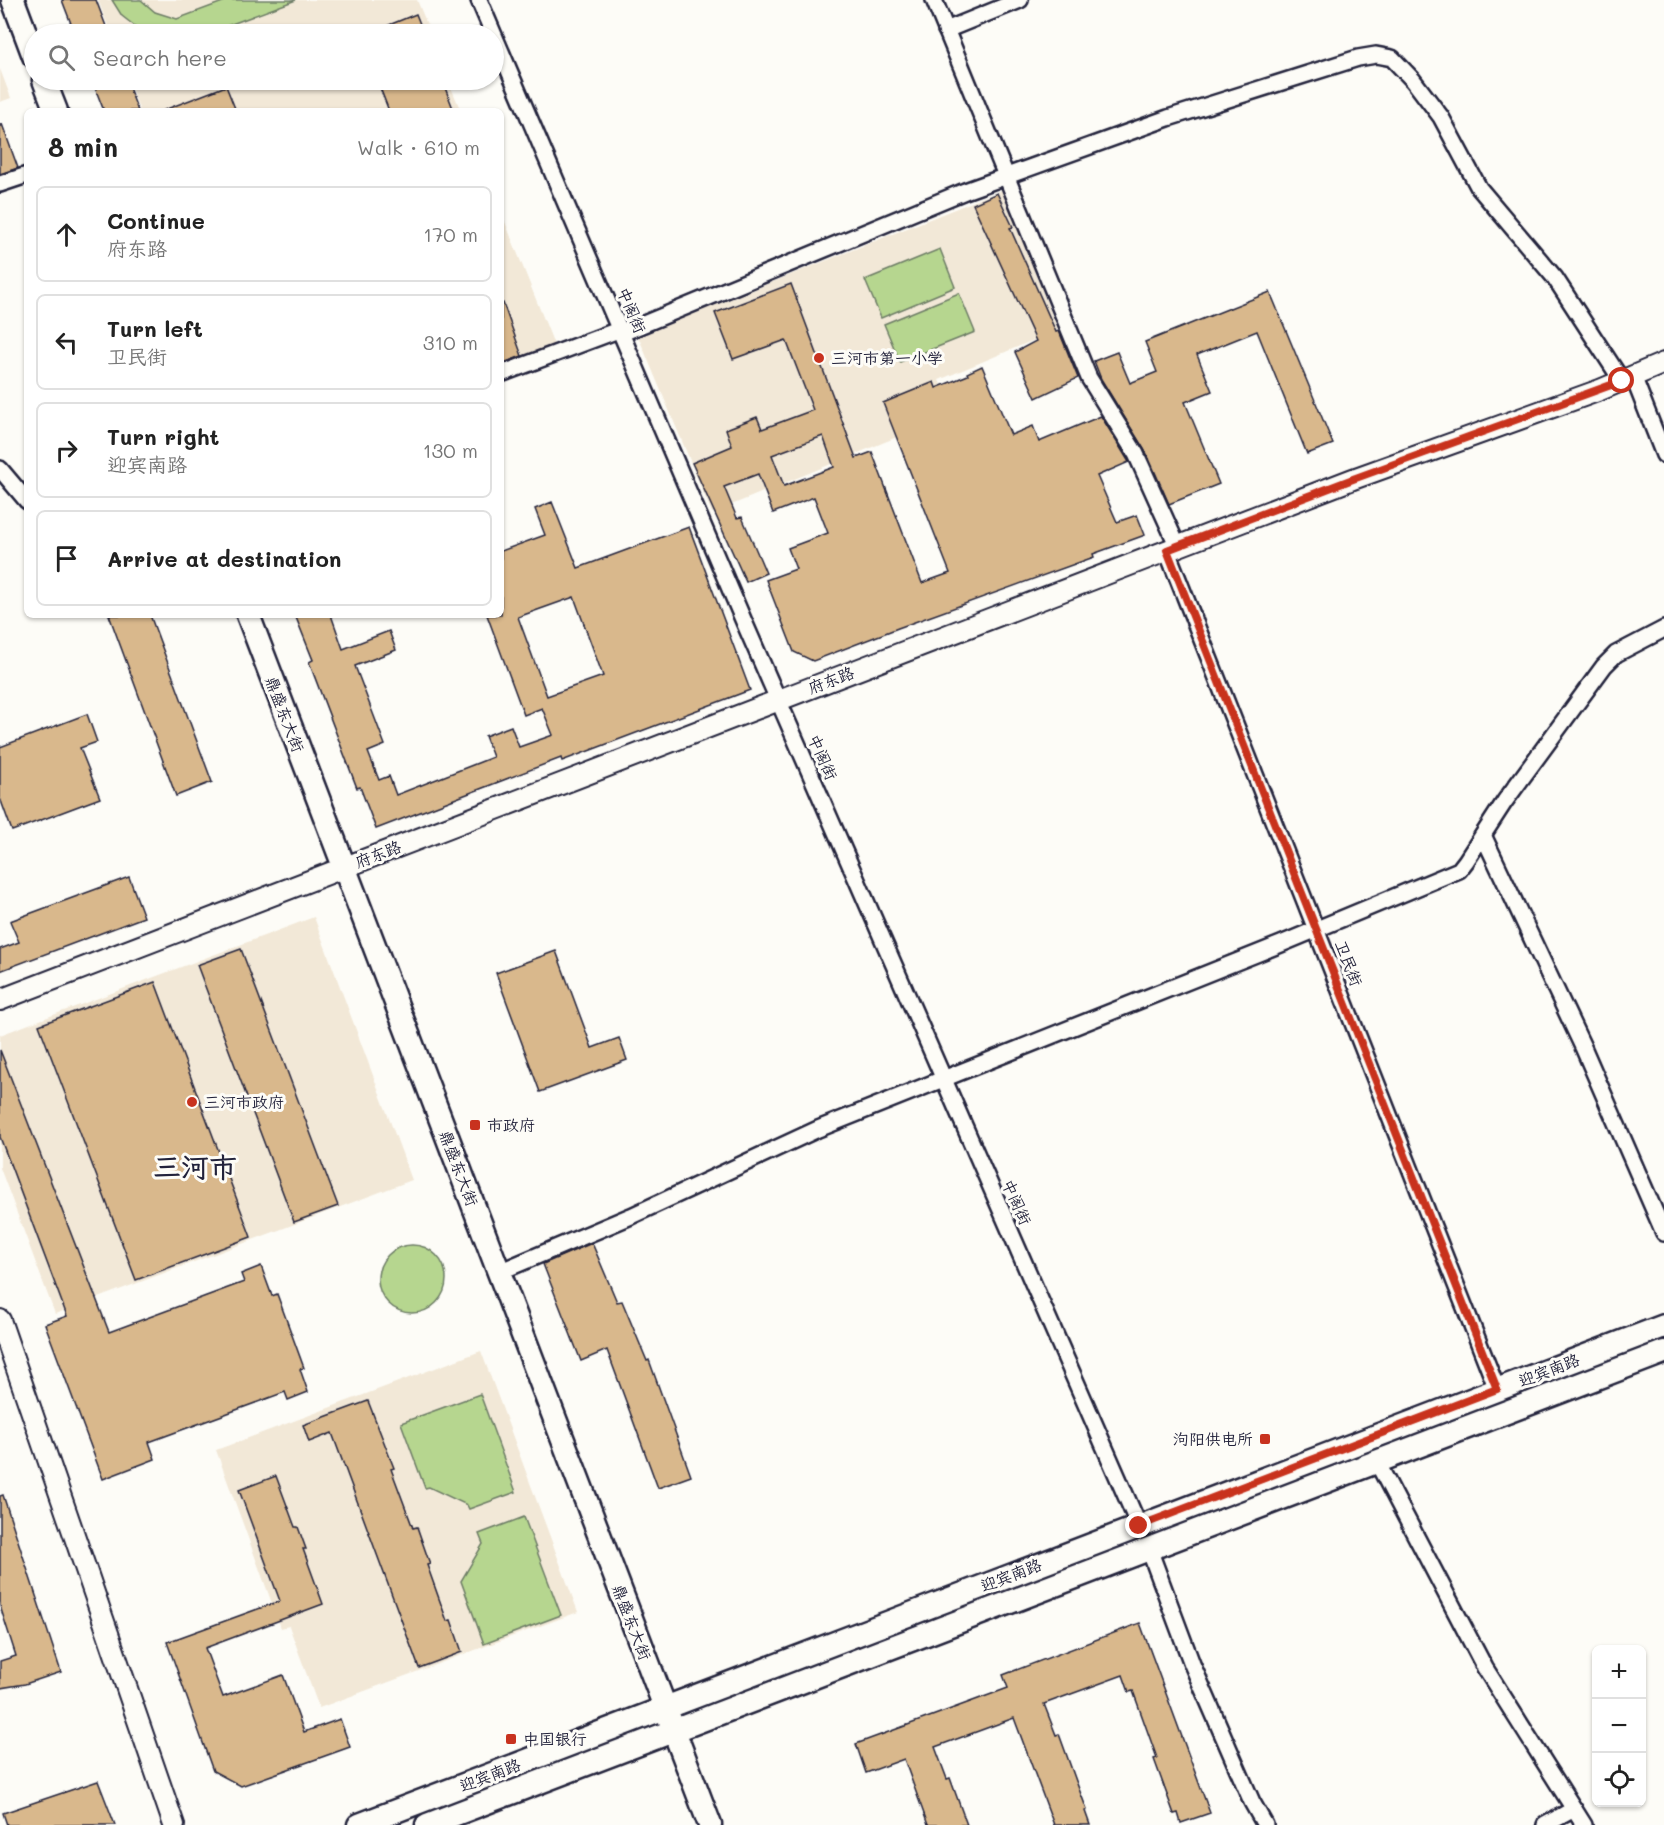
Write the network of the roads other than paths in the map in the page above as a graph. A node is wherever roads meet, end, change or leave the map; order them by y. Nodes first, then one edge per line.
1 (13, 0) edge
2 (479, 0) edge
3 (934, 0) edge
4 (1020, 0) edge
5 (489, 24) edge
6 (24, 29) edge
7 (946, 30) junction
8 (504, 58) edge
9 (48, 90) edge
10 (55, 108) edge
11 (24, 176) edge
12 (1006, 176) junction
13 (0, 184) edge
14 (622, 331) junction
15 (1664, 363) edge
16 (504, 373) edge
17 (1627, 378) junction
18 (1664, 455) edge
19 (0, 469) edge
20 (24, 497) edge
21 (1172, 549) junction
22 (249, 618) edge
23 (1664, 629) edge
24 (778, 700) junction
25 (1483, 835) junction
26 (344, 867) junction
27 (1316, 929) junction
28 (0, 1000) edge
29 (944, 1079) junction
30 (1664, 1233) edge
31 (499, 1272) junction
32 (0, 1320) edge
33 (1664, 1326) edge
34 (1664, 1352) edge
35 (1497, 1389) junction
36 (1377, 1462) junction
37 (1139, 1526) junction
38 (1149, 1549) junction
39 (669, 1720) junction
40 (1574, 1809) junction
41 (1261, 1824) edge
42 (174, 1825) edge
43 (359, 1825) edge
44 (427, 1825) edge
45 (710, 1825) edge
46 (1545, 1825) edge
47 (1584, 1825) edge

1 - 6 main road
2 - 5 street, 中阁街
3 - 7 street, 卫民街
4 - 7 street
7 - 12 street, 卫民街
8 - 14 street, 中阁街
9 - 10 main road
11 - 13 street
12 - 14 street
12 - 17 street
12 - 21 street, 卫民街
14 - 16 street
14 - 24 street, 中阁街
15 - 17 street, 府东路
17 - 18 street
17 - 21 street, 府东路
19 - 20 street
21 - 24 street, 府东路
21 - 27 street, 卫民街
22 - 26 main road, 鼎盛东大街
23 - 25 street
24 - 26 street, 府东路
24 - 29 street, 中阁街
25 - 27 street
25 - 30 street
26 - 28 street, 府东路
26 - 31 main road, 鼎盛东大街
27 - 29 street
27 - 35 street, 卫民街
29 - 31 street
29 - 37 street, 中阁街
31 - 39 main road, 鼎盛东大街
32 - 42 street
33 - 35 main road, 迎宾南路
34 - 36 main road, 迎宾南路
35 - 37 main road, 迎宾南路
36 - 38 main road, 迎宾南路
36 - 40 street
37 - 39 main road, 迎宾南路
38 - 39 main road, 迎宾南路
38 - 41 street
39 - 43 main road, 迎宾南路
39 - 44 main road, 迎宾南路
39 - 45 main road, 鼎盛东大街
40 - 46 street
40 - 47 street

